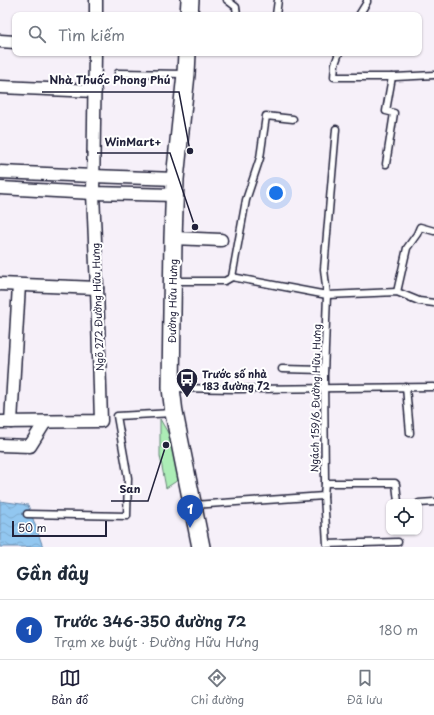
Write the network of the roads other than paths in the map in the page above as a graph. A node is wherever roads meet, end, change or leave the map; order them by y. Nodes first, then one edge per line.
1 (96, 0) edge
2 (190, 0) edge
3 (227, 0) edge
4 (278, 0) edge
5 (367, 0) edge
6 (96, 12) edge
7 (189, 12) edge
8 (237, 12) edge
9 (276, 12) edge
10 (361, 12) edge
11 (0, 41) edge
12 (12, 42) edge
13 (95, 56) edge
14 (187, 56) edge
15 (338, 56) edge
16 (118, 73) dead end
17 (186, 74) junction
18 (434, 75) edge
19 (392, 77) junction
20 (0, 87) edge
21 (95, 91) junction
22 (293, 119) dead end
23 (336, 129) dead end
24 (386, 164) dead end
25 (0, 172) edge
26 (93, 176) junction
27 (175, 187) junction
28 (0, 188) edge
29 (93, 193) junction
30 (434, 231) edge
31 (173, 238) junction
32 (221, 240) dead end
33 (232, 277) junction
34 (172, 281) junction
35 (0, 284) edge
36 (19, 285) junction
37 (97, 288) junction
38 (397, 292) junction
39 (327, 295) junction
40 (434, 302) edge
41 (282, 369) dead end
42 (324, 370) junction
43 (406, 387) junction
44 (434, 387) edge
45 (171, 388) junction
46 (323, 388) junction
47 (174, 413) junction
48 (5, 422) edge
49 (45, 422) junction
50 (410, 433) dead end
51 (0, 445) edge
52 (325, 483) junction
53 (324, 496) junction
54 (398, 499) edge
55 (434, 502) edge
56 (422, 503) edge
57 (192, 505) junction
58 (27, 514) dead end
59 (398, 542) dead end
60 (201, 547) edge

1 - 6 street
2 - 7 main road
3 - 8 lane
4 - 9 lane
5 - 10 lane
11 - 12 street
13 - 21 street, Ngõ 272 Đường Hữu Hưng
14 - 17 main road, Đường Hữu Hưng
15 - 19 lane
16 - 17 lane
17 - 27 main road, Đường Hữu Hưng
18 - 19 lane
19 - 24 lane
20 - 21 street
21 - 26 street, Ngõ 272 Đường Hữu Hưng
22 - 33 lane
23 - 39 lane, Ngách 159/6 Đường Hữu Hưng
25 - 26 street
26 - 27 street
26 - 29 street, Ngõ 272 Đường Hữu Hưng
27 - 29 street
27 - 31 main road, Đường Hữu Hưng
28 - 29 street
29 - 37 street, Ngõ 272 Đường Hữu Hưng
30 - 38 lane
31 - 32 street
31 - 34 main road, Đường Hữu Hưng
33 - 34 lane
33 - 39 lane
34 - 45 main road, Đường Hữu Hưng
35 - 36 street
36 - 37 street
36 - 48 street
37 - 49 street, Ngõ 272 Đường Hữu Hưng
38 - 39 lane
38 - 40 lane
39 - 42 lane, Ngách 159/6 Đường Hữu Hưng
41 - 42 lane
42 - 46 lane, Ngách 159/6 Đường Hữu Hưng
43 - 44 lane
43 - 46 lane
43 - 50 lane
45 - 46 lane
45 - 47 main road, Đường Hữu Hưng
46 - 52 lane, Ngách 159/6 Đường Hữu Hưng
47 - 57 main road, Đường Hữu Hưng
47 - 58 lane
48 - 49 street
49 - 51 street
52 - 53 lane
52 - 54 lane, Ngách 159/6 Đường Hữu Hưng
53 - 57 lane
53 - 59 lane
55 - 56 lane
57 - 60 main road, Đường Hữu Hưng

